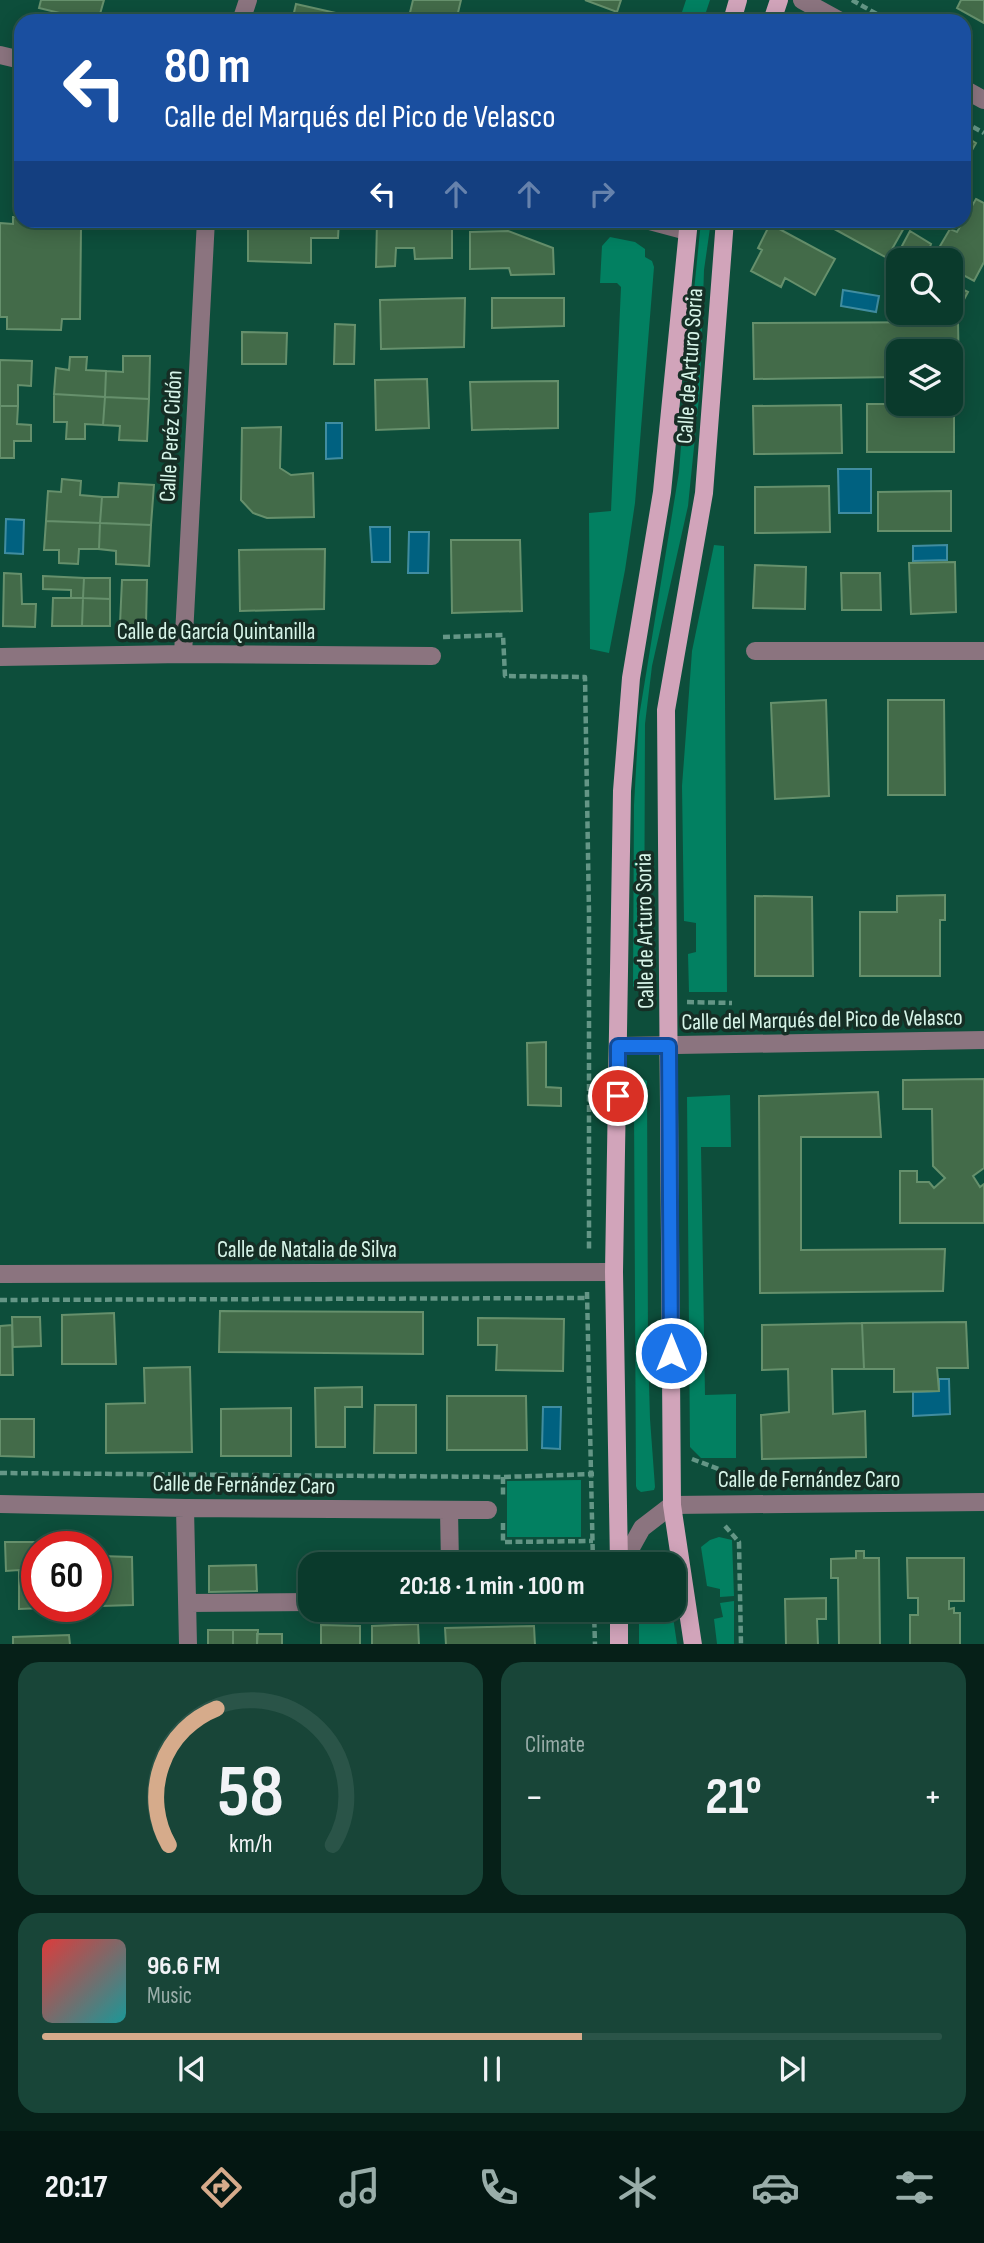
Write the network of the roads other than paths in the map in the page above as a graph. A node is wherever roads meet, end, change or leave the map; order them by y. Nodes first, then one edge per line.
1 (802, 0) edge
2 (827, 14) edge
3 (206, 228) edge
4 (688, 228) edge
5 (724, 228) edge
6 (755, 651) dead end
7 (984, 651) edge
8 (183, 654) junction
9 (432, 656) road end
10 (0, 657) edge
11 (984, 1040) edge
12 (618, 1046) junction
13 (669, 1046) junction
14 (614, 1272) junction
15 (0, 1274) edge
16 (984, 1502) edge
17 (0, 1504) edge
18 (672, 1505) junction
19 (185, 1508) junction
20 (449, 1510) junction
21 (488, 1510) dead end
22 (450, 1552) edge
23 (621, 1552) edge
24 (628, 1552) edge
25 (298, 1602) edge
26 (188, 1603) junction
27 (619, 1622) edge
28 (188, 1644) edge
29 (619, 1644) edge
30 (693, 1644) edge

1 - 2 street
3 - 8 street, Calle Peréz Cidón
4 - 12 main road, Calle de Arturo Soria
5 - 13 main road, Calle de Arturo Soria
6 - 7 street
8 - 9 street, Calle de García Quintanilla
8 - 10 street, Calle de García Quintanilla
11 - 13 street, Calle del Marqués del Pico de Velasco
12 - 13 street, Calle del Marqués del Pico de Velasco
12 - 14 main road, Calle de Arturo Soria
13 - 18 main road, Calle de Arturo Soria
14 - 15 street, Calle de Natalia de Silva
14 - 23 main road, Calle de Arturo Soria
16 - 18 street, Calle de Fernández Caro
17 - 19 street, Calle de Fernández Caro
18 - 24 street
18 - 30 main road, Calle de Arturo Soria
19 - 20 street, Calle de Fernández Caro
19 - 26 street
20 - 21 street, Calle de Fernández Caro
20 - 22 street
25 - 26 street
26 - 28 street
27 - 29 main road

